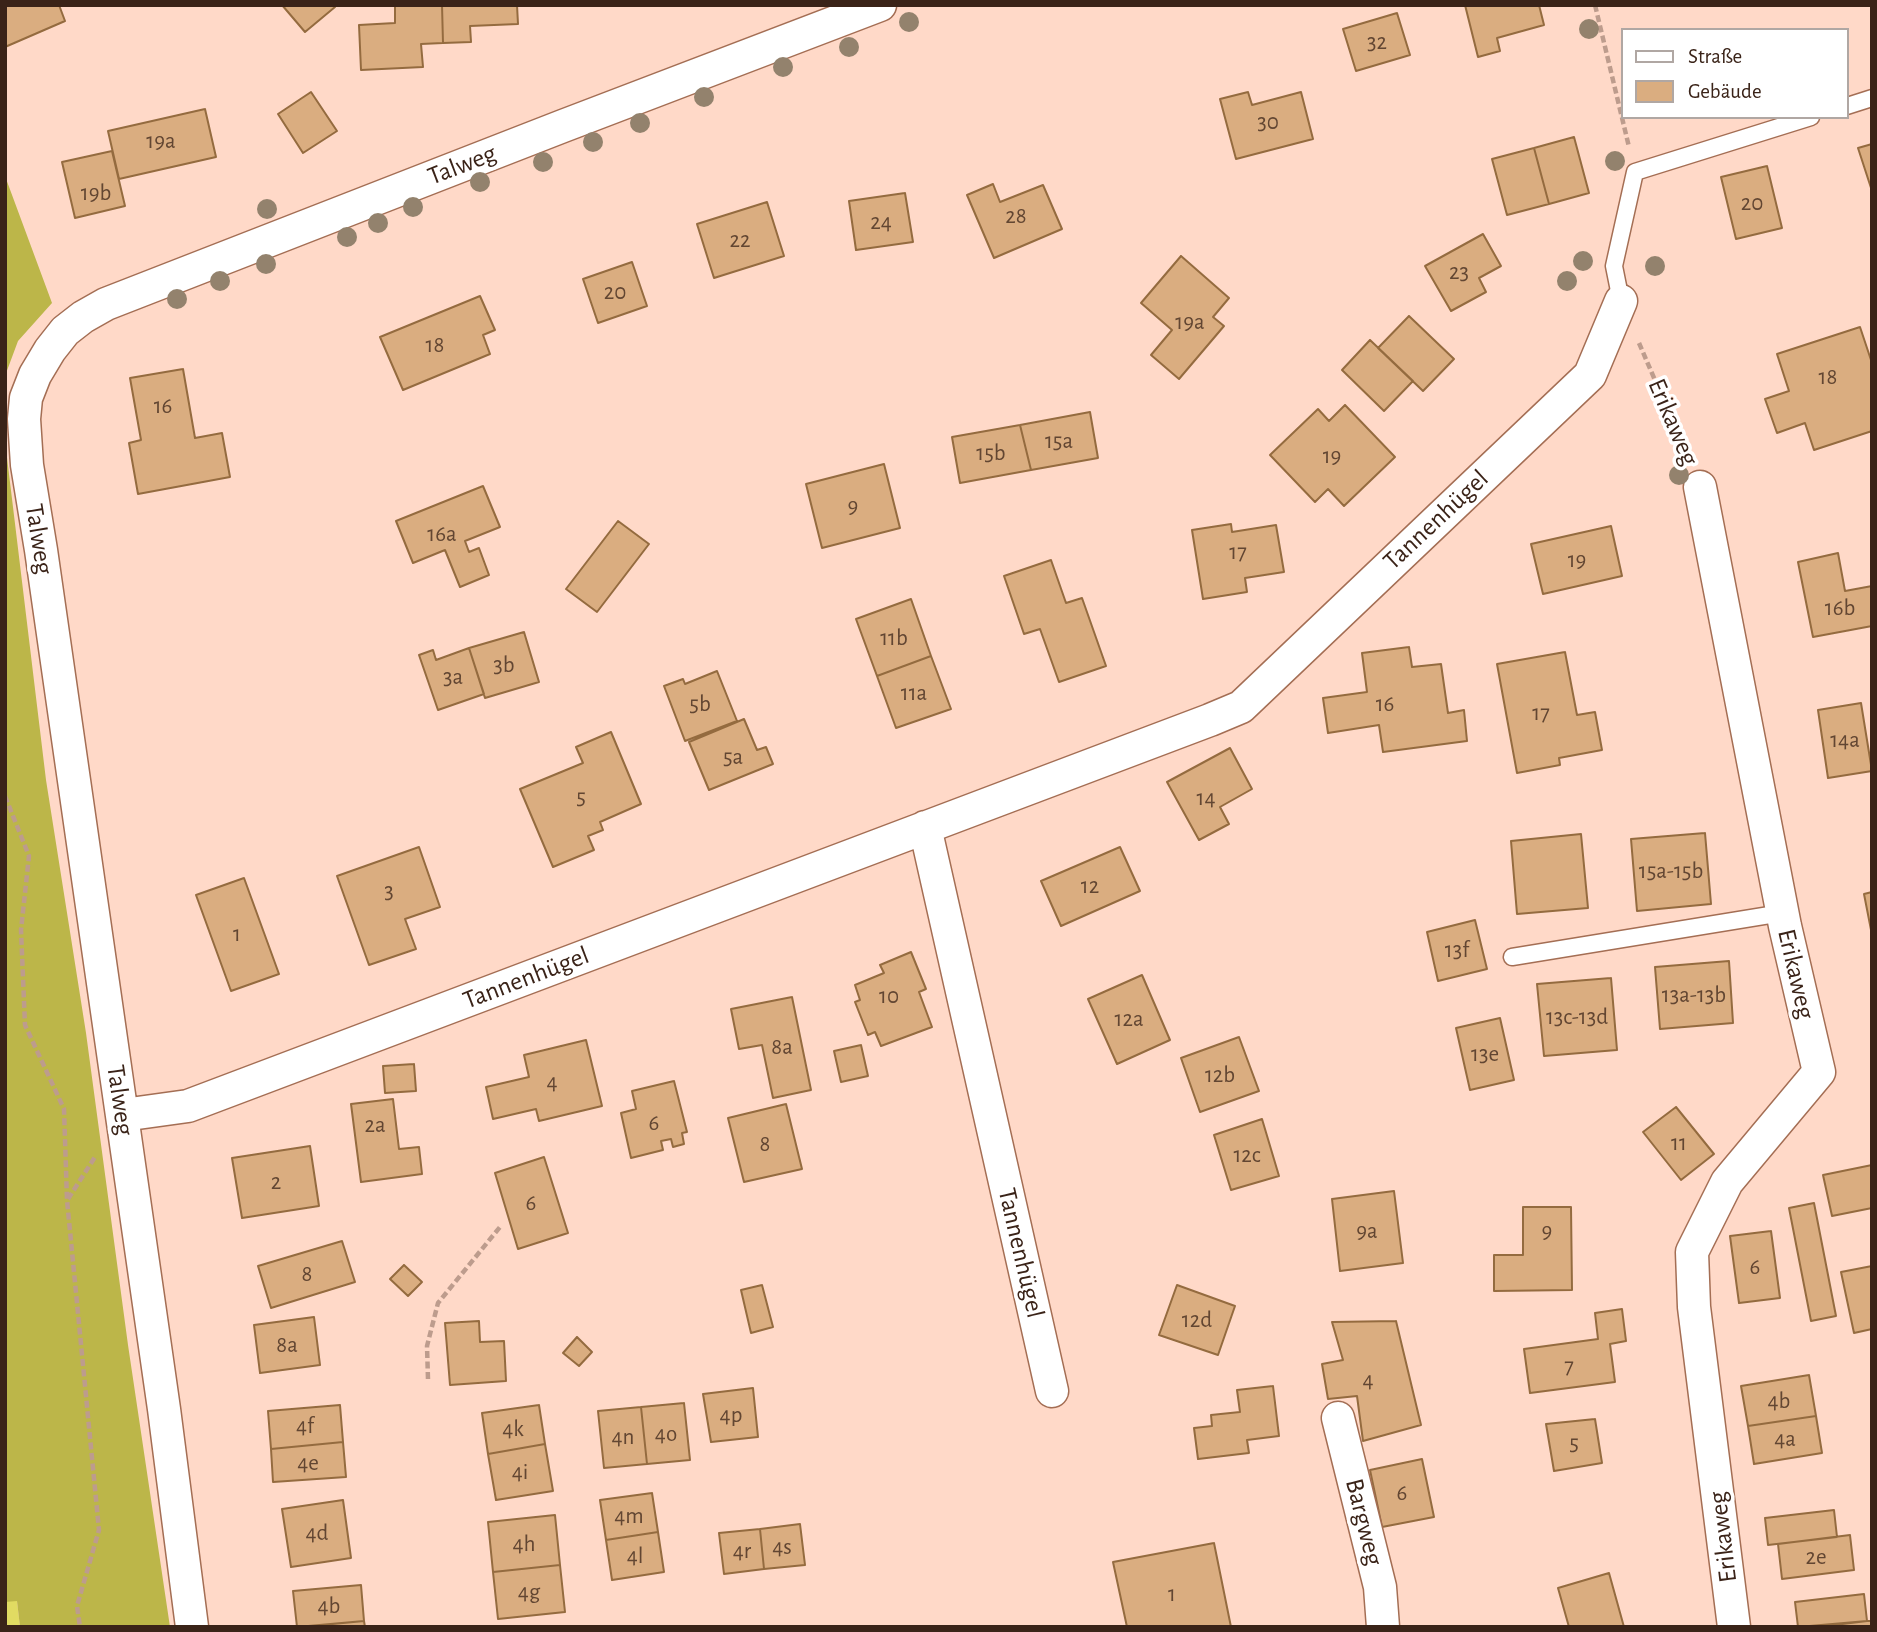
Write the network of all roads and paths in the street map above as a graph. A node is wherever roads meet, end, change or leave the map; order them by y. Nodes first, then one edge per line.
1 (880, 5) edge
2 (1595, 5) edge
3 (1872, 98) edge
4 (1849, 105) edge
5 (1622, 118) edge
6 (1622, 119) edge
7 (1805, 119) edge
8 (1635, 172) junction
9 (1621, 301) junction
10 (1700, 487) joint
11 (5, 796) edge
12 (925, 827) junction
13 (1782, 913) junction
14 (1512, 957) dead end
15 (122, 1115) junction
16 (500, 1227) dead end
17 (428, 1379) dead end
18 (1052, 1391) dead end
19 (1338, 1418) dead end
20 (80, 1627) edge
21 (192, 1627) edge
22 (1383, 1627) edge
23 (1734, 1627) edge

1 - 15 street, Talweg
2 - 5 path
3 - 4 lane
6 - 8 path
7 - 8 lane
8 - 9 lane
9 - 10 path, Erikaweg
9 - 12 street, Tannenhügel
10 - 13 street, Erikaweg
11 - 20 path
12 - 15 street, Tannenhügel
12 - 18 street, Tannenhügel
13 - 14 lane
13 - 23 street, Erikaweg
15 - 21 street, Talweg
16 - 17 path
19 - 22 street, Bargweg

